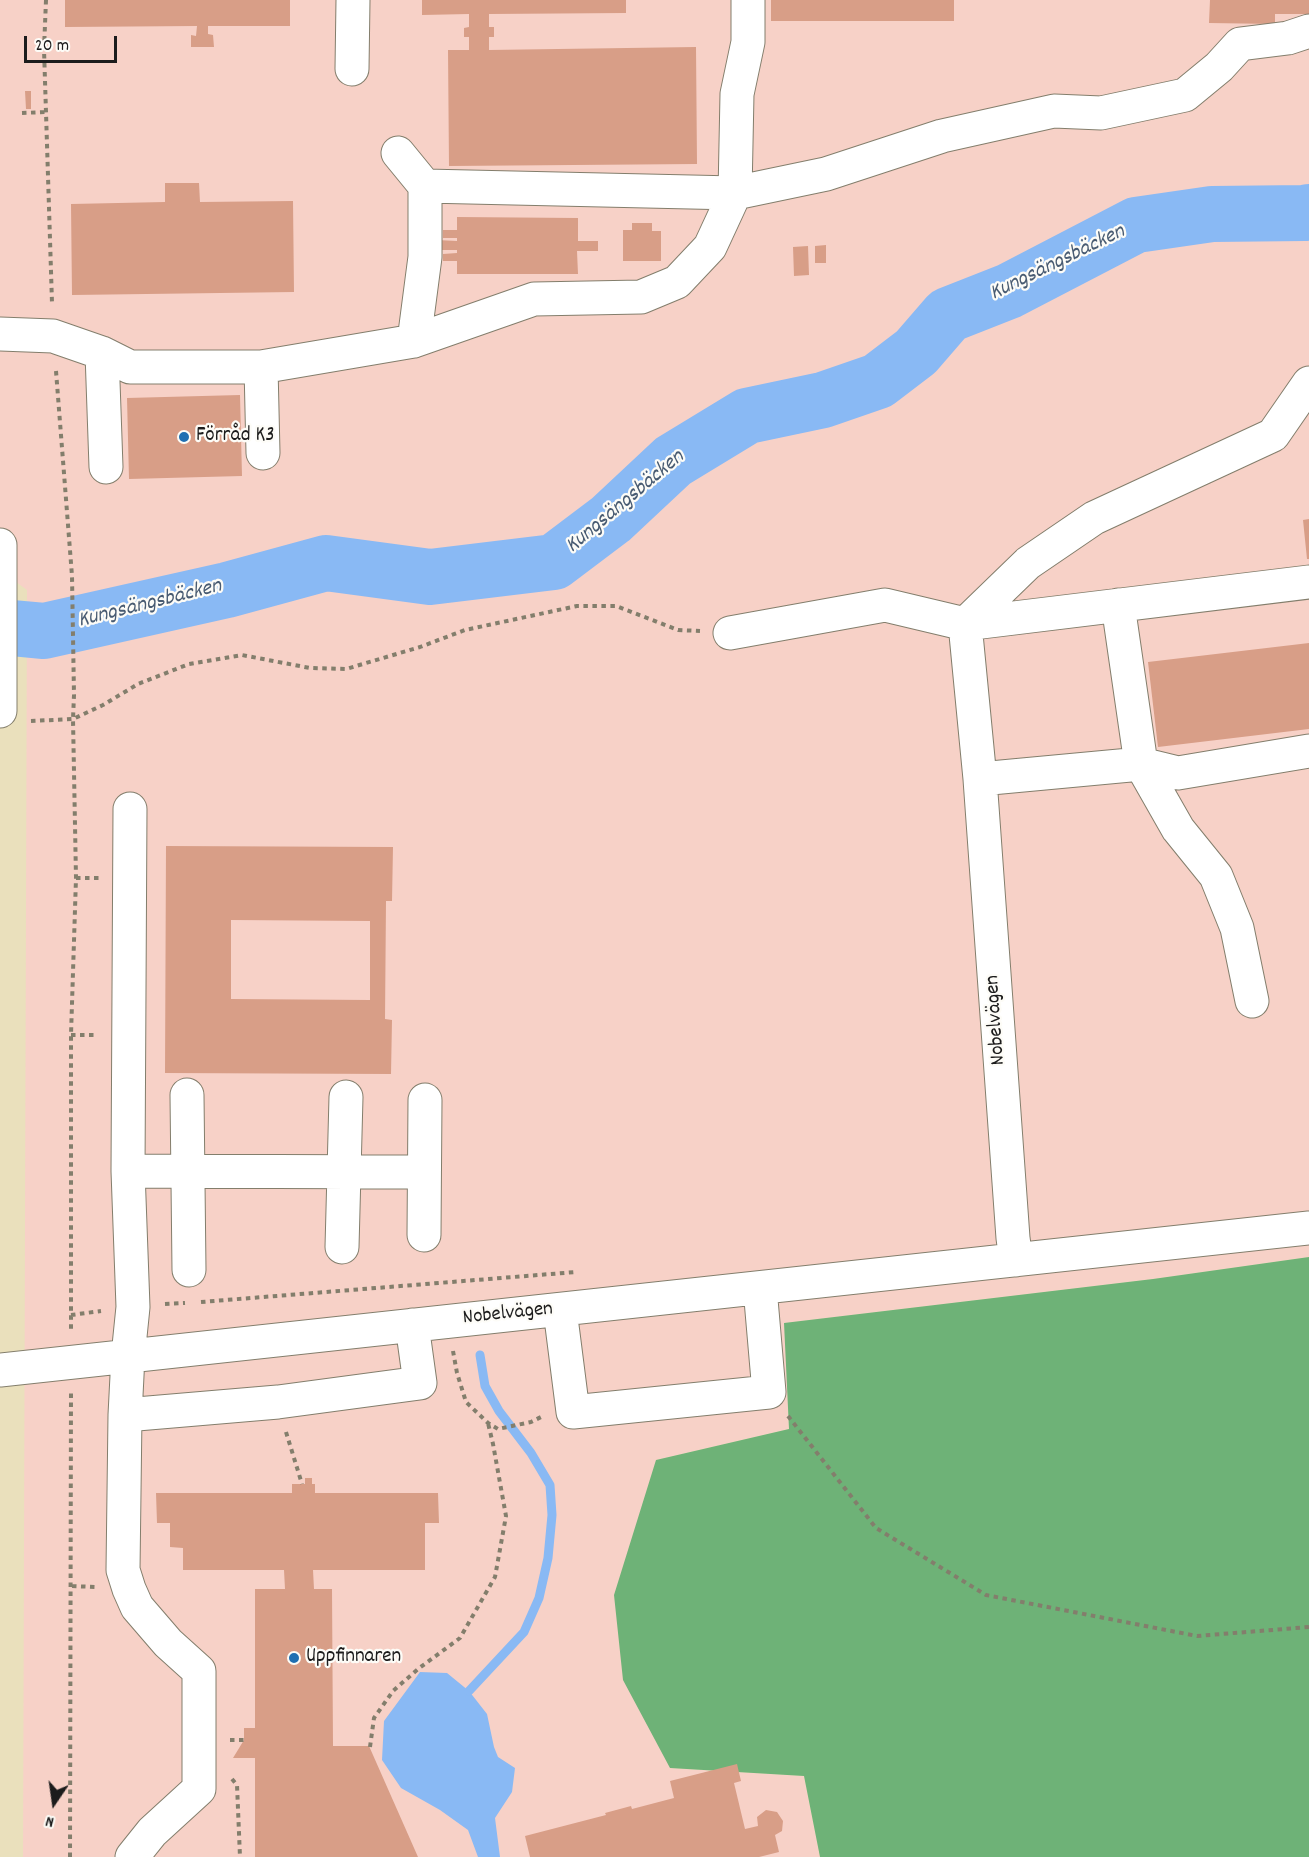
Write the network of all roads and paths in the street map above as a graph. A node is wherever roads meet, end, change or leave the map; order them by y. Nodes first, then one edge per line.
1 (45, 0) edge
2 (353, 0) edge
3 (748, 0) edge
4 (1309, 31) edge
5 (352, 69) dead end
6 (46, 112) junction
7 (22, 113) dead end
8 (398, 153) dead end
9 (425, 186) junction
10 (735, 192) junction
11 (0, 334) edge
12 (53, 336) junction
13 (414, 341) junction
14 (102, 353) junction
15 (261, 367) junction
16 (1309, 383) edge
17 (262, 453) dead end
18 (106, 467) dead end
19 (0, 545) edge
20 (1309, 582) edge
21 (1118, 605) junction
22 (1, 613) edge
23 (964, 624) junction
24 (730, 633) joint
25 (1, 660) edge
26 (10, 716) edge
27 (73, 719) junction
28 (1309, 751) edge
29 (1141, 764) junction
30 (980, 779) junction
31 (130, 809) dead end
32 (1251, 1001) dead end
33 (187, 1095) dead end
34 (346, 1097) dead end
35 (425, 1100) dead end
36 (128, 1171) junction
37 (188, 1171) junction
38 (344, 1172) junction
39 (424, 1172) junction
40 (1309, 1228) edge
41 (424, 1235) dead end
42 (342, 1247) dead end
43 (1016, 1260) junction
44 (189, 1270) dead end
45 (760, 1288) junction
46 (560, 1310) junction
47 (449, 1322) junction
48 (412, 1325) junction
49 (128, 1356) junction
50 (71, 1362) junction
51 (0, 1370) edge
52 (769, 1392) junction
53 (278, 1402) junction
54 (125, 1415) junction
55 (531, 1422) dead end
56 (488, 1423) junction
57 (302, 1484) dead end
58 (1309, 1627) edge
59 (370, 1747) dead end
60 (70, 1857) edge
61 (132, 1857) edge

1 - 6 path
2 - 5 street
3 - 10 street
4 - 10 street
6 - 7 path
6 - 12 path
8 - 9 street
9 - 10 street
9 - 13 street
10 - 13 street
11 - 12 street
12 - 14 street
12 - 27 path
13 - 15 street
14 - 15 street
14 - 18 street
15 - 17 street
16 - 23 street
19 - 22 street
20 - 21 street
21 - 23 street
21 - 29 street
22 - 25 street
23 - 24 street
23 - 30 street, Nobelvägen
24 - 27 path
25 - 26 street
26 - 27 path
27 - 50 path
28 - 29 street
29 - 30 street
29 - 32 street
30 - 43 street, Nobelvägen
31 - 36 street
33 - 37 street
34 - 38 street
35 - 39 street
36 - 37 street
36 - 49 street
37 - 38 street
37 - 44 street
38 - 39 street
38 - 42 street
39 - 41 street
40 - 43 street, Nobelvägen
43 - 45 street, Nobelvägen
45 - 46 street, Nobelvägen
45 - 52 street
46 - 47 street, Nobelvägen
46 - 52 street
47 - 48 street, Nobelvägen
47 - 56 path
48 - 49 street, Nobelvägen
48 - 53 street
49 - 50 street, Nobelvägen
49 - 54 street
50 - 51 street, Nobelvägen
50 - 60 path
52 - 58 path
53 - 54 street
53 - 57 path
54 - 61 street
55 - 56 path
56 - 59 path

